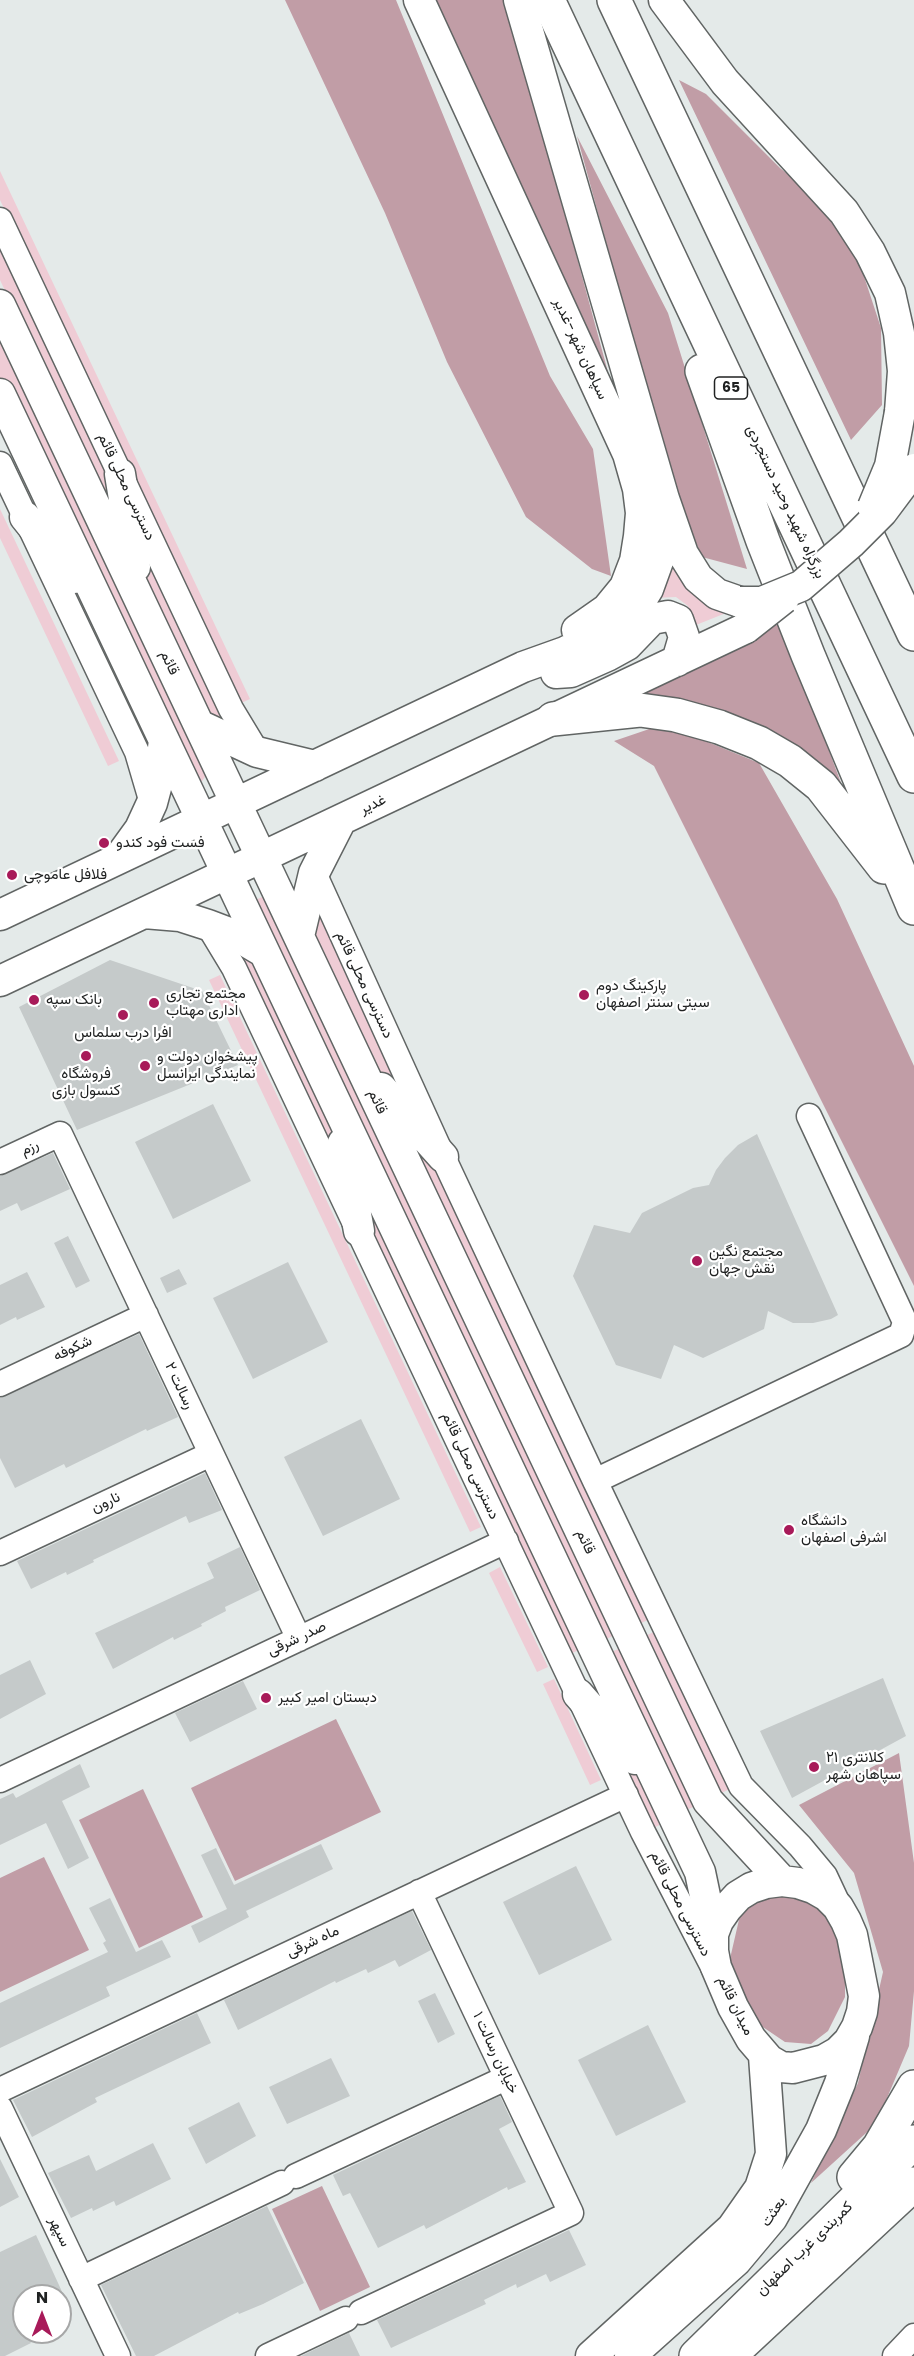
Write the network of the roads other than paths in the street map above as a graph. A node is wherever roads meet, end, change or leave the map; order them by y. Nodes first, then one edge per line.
1 (419, 0) edge
2 (519, 0) edge
3 (548, 0) edge
4 (614, 0) edge
5 (664, 0) edge
6 (639, 192) junction
7 (0, 220) edge
8 (861, 238) junction
9 (0, 305) edge
10 (914, 306) edge
11 (0, 394) edge
12 (0, 464) edge
13 (120, 474) junction
14 (911, 476) edge
15 (664, 499) junction
16 (25, 517) junction
17 (850, 543) junction
18 (141, 603) junction
19 (743, 615) junction
20 (106, 618) junction
21 (914, 634) edge
22 (676, 661) junction
23 (511, 673) junction
24 (553, 719) junction
25 (199, 725) junction
26 (164, 740) junction
27 (257, 752) junction
28 (215, 759) junction
29 (315, 766) junction
30 (180, 774) junction
31 (914, 777) edge
32 (152, 802) junction
33 (236, 803) junction
34 (201, 819) junction
35 (340, 820) junction
36 (261, 858) junction
37 (118, 859) junction
38 (227, 873) junction
39 (314, 873) junction
40 (283, 902) junction
41 (912, 905) edge
42 (144, 913) junction
43 (0, 915) edge
44 (248, 917) junction
45 (208, 925) junction
46 (299, 936) junction
47 (264, 952) junction
48 (0, 981) edge
49 (358, 1063) junction
50 (336, 1105) junction
51 (809, 1116) dead end
52 (60, 1134) joint
53 (443, 1157) junction
54 (0, 1162) edge
55 (358, 1231) junction
56 (146, 1315) junction
57 (0, 1384) edge
58 (211, 1454) junction
59 (595, 1481) junction
60 (506, 1541) junction
61 (0, 1553) edge
62 (299, 1639) junction
63 (578, 1694) junction
64 (0, 1780) edge
65 (659, 1786) junction
66 (626, 1795) junction
67 (782, 1881) junction
68 (419, 1892) junction
69 (846, 1921) junction
70 (713, 1934) junction
71 (733, 2007) junction
72 (857, 2027) junction
73 (764, 2056) junction
74 (506, 2078) junction
75 (914, 2086) edge
76 (0, 2090) edge
77 (0, 2108) edge
78 (914, 2142) edge
79 (914, 2184) edge
80 (81, 2279) junction
81 (750, 2303) junction
82 (914, 2336) edge
83 (118, 2356) edge
84 (268, 2356) edge
85 (591, 2356) edge
86 (630, 2356) edge
87 (696, 2356) edge
88 (729, 2356) edge
89 (895, 2356) edge

1 - 23 main road, سپاهان شهر-غدیر
2 - 15 main road
3 - 6 highway, بزرگراه شهید وحید دستجردی / 65
4 - 21 highway
5 - 8 main road
6 - 31 highway, بزرگراه شهید وحید دستجردی / 65
6 - 41 highway
7 - 13 street, دسترسی محلی قائم
8 - 10 main road
8 - 17 main road, bridge
9 - 18 main road, قائم
11 - 20 main road
12 - 16 street
13 - 18 main road
13 - 27 street, دسترسی محلی قائم
14 - 17 main road, bridge
15 - 19 main road
15 - 23 main road
16 - 20 main road
16 - 32 street
17 - 19 main road, bridge
18 - 25 main road, قائم
19 - 22 main road, غدیر
20 - 26 main road
22 - 23 main road
22 - 24 main road, غدیر
23 - 29 main road
24 - 35 main road, غدیر
24 - 41 highway
25 - 27 main road
25 - 28 main road, قائم
26 - 30 main road
26 - 32 main road
27 - 29 main road
28 - 30 main road
28 - 33 main road, قائم
29 - 33 main road
30 - 34 main road
32 - 37 main road
33 - 34 main road
33 - 36 main road, قائم
34 - 37 main road
34 - 38 main road
35 - 36 main road, غدیر
35 - 39 main road
36 - 38 main road, غدیر
36 - 40 main road, قائم
37 - 43 main road
38 - 42 main road, غدیر
38 - 44 main road
39 - 46 main road
39 - 53 street, دسترسی محلی قائم
40 - 44 main road
40 - 46 main road, قائم
42 - 45 main road
42 - 48 main road, غدیر
44 - 47 main road
45 - 47 main road
45 - 55 street, دسترسی محلی قائم
46 - 49 main road, قائم
47 - 50 main road
49 - 53 main road
49 - 67 main road, قائم
50 - 55 main road
50 - 65 main road
51 - 59 street
52 - 54 street, رزم
52 - 56 street, رسالت ۲
53 - 59 street, دسترسی محلی قائم
55 - 60 street, دسترسی محلی قائم
56 - 57 street, شکوفه
56 - 58 street, رسالت ۲
58 - 61 street, نارون
58 - 62 street, رسالت ۲
59 - 69 street, دسترسی محلی قائم
60 - 62 street, صدر شرقی
60 - 63 street, دسترسی محلی قائم
62 - 64 street, صدر شرقی
63 - 65 main road
63 - 66 street, دسترسی محلی قائم
65 - 70 main road
66 - 68 street, ماه شرقی
66 - 71 street, دسترسی محلی قائم
67 - 69 main road
67 - 70 main road
68 - 74 street, خیابان رسالت ۱
68 - 76 street, ماه شرقی
69 - 72 main road
70 - 71 main road, میدان قائم
71 - 73 main road, میدان قائم
72 - 73 main road
72 - 86 main road, بعثت
73 - 85 main road, بعثت
74 - 80 street
74 - 84 street, خیابان رسالت ۱
75 - 81 highway
77 - 80 street, سپهر
78 - 81 highway, کمربندی غرب اصفهان
79 - 88 highway, کمربندی غرب اصفهان
80 - 83 street, سپهر
81 - 87 highway, کمربندی غرب اصفهان
82 - 89 street

